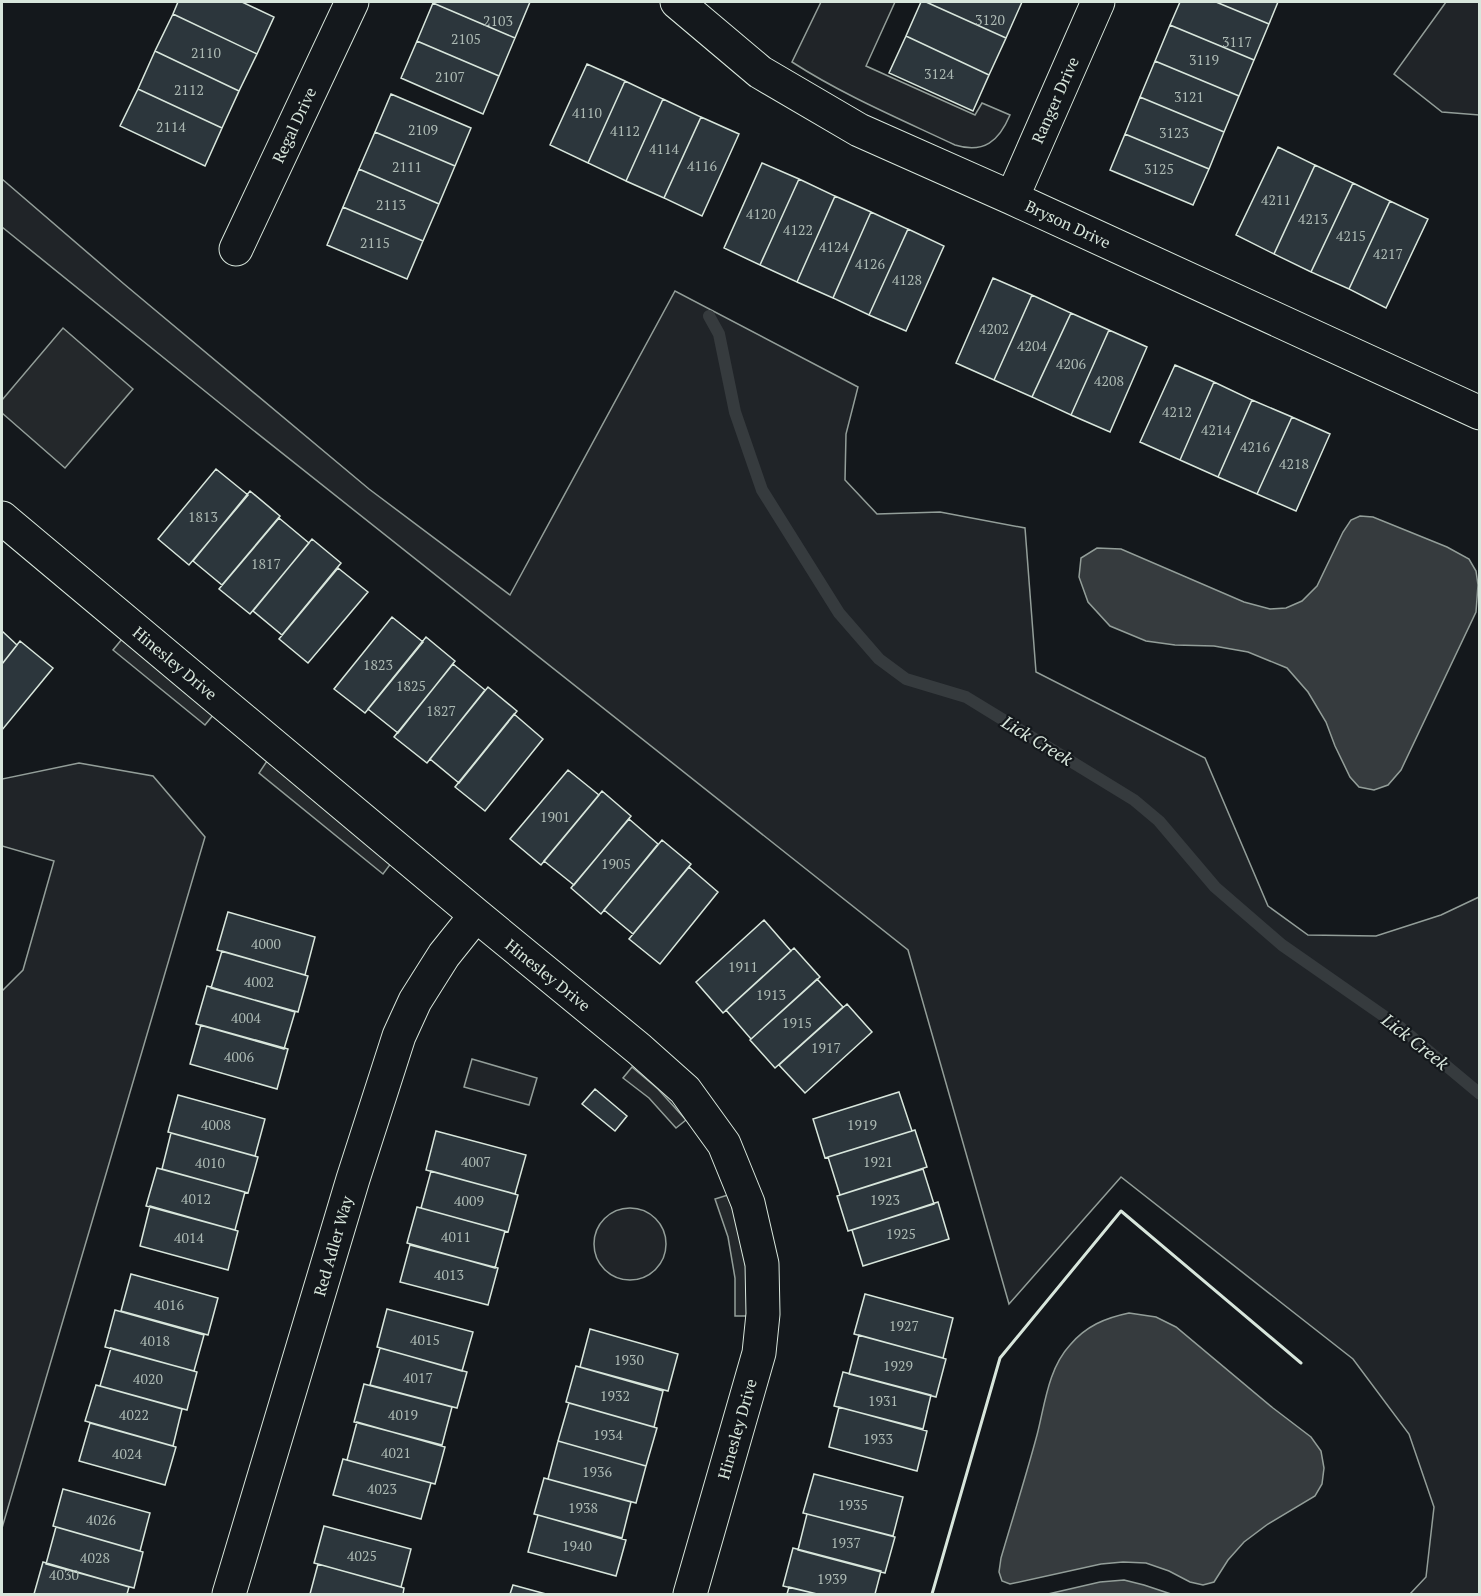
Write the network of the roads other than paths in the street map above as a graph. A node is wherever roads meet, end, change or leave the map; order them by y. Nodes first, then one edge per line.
1 (352, 2) edge
2 (677, 2) edge
3 (1098, 2) edge
4 (1012, 198) junction
5 (236, 249) dead end
6 (1479, 413) edge
7 (2, 518) edge
8 (476, 915) junction
9 (229, 1594) edge
10 (690, 1594) edge

1 - 5 street, Regal Drive
2 - 4 street, Bryson Drive
3 - 4 street, Ranger Drive
4 - 6 street, Bryson Drive
7 - 8 street, Hinesley Drive
8 - 9 street, Red Adler Way
8 - 10 street, Hinesley Drive

